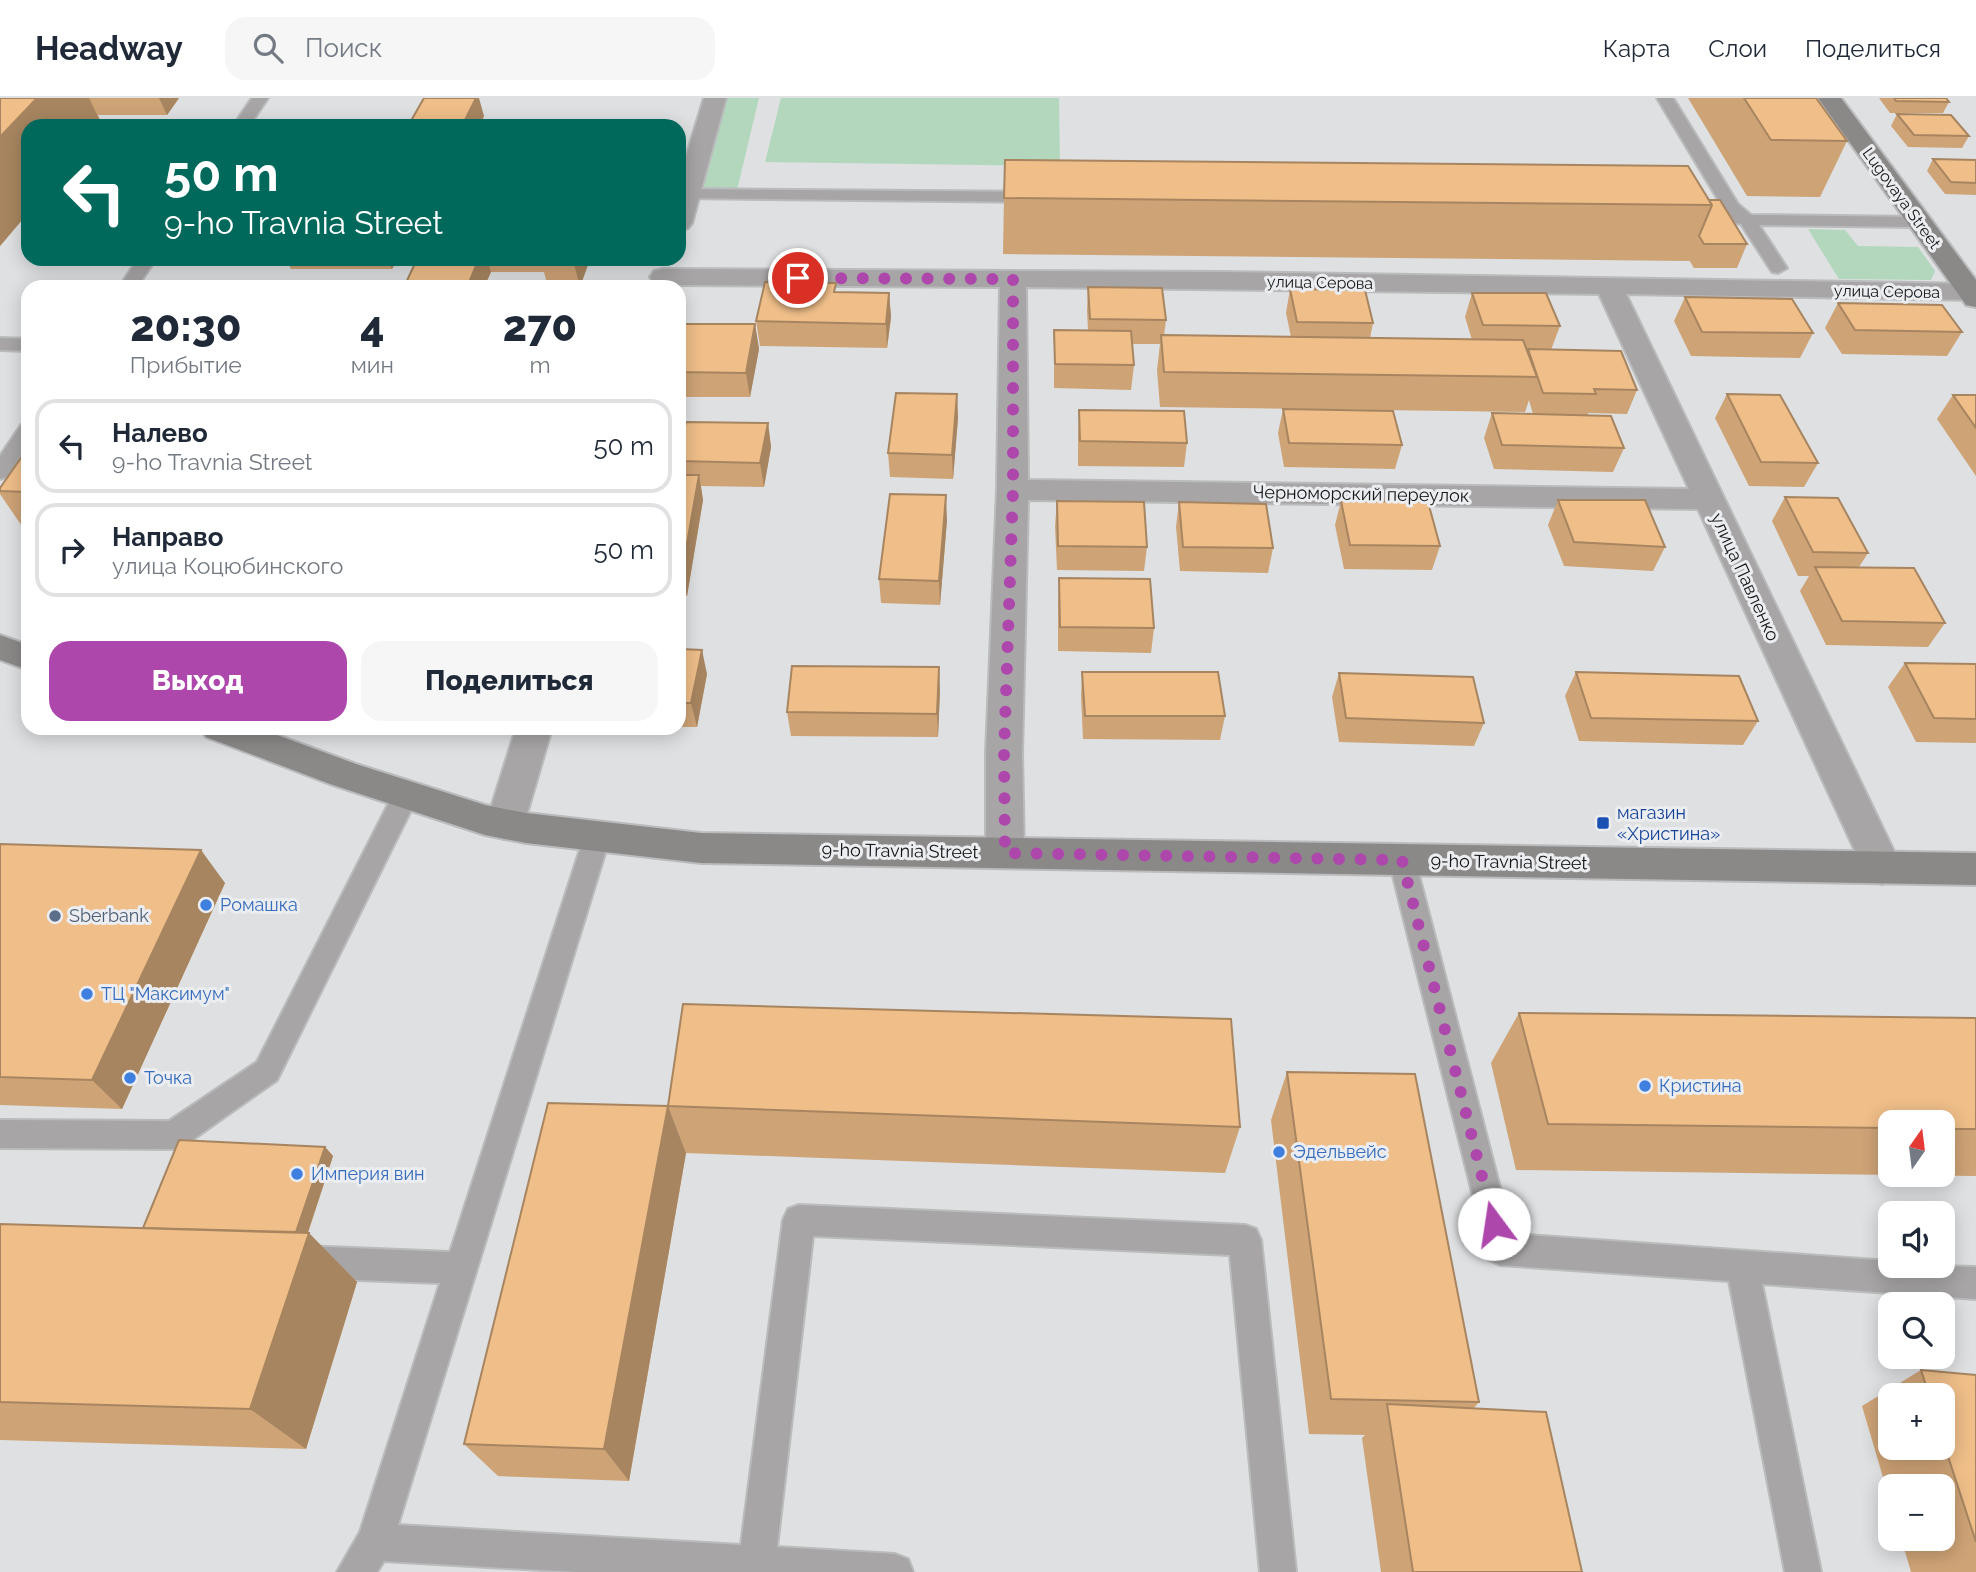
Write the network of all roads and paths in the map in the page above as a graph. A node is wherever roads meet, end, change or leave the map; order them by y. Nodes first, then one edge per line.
1 (260, 98) edge
2 (715, 98) edge
3 (1665, 98) edge
4 (1829, 98) edge
5 (246, 119) edge
6 (687, 194) junction
7 (686, 198) edge
8 (1059, 198) edge
9 (1679, 208) edge
10 (1747, 220) junction
11 (1919, 222) junction
12 (1778, 268) dead end
13 (664, 274) edge
14 (1013, 279) junction
15 (1609, 286) junction
16 (1974, 294) edge
17 (0, 345) edge
18 (21, 345) edge
19 (21, 440) edge
20 (0, 472) edge
21 (1013, 490) junction
22 (1709, 499) junction
23 (0, 647) edge
24 (21, 655) edge
25 (239, 735) edge
26 (532, 735) edge
27 (407, 794) junction
28 (505, 824) junction
29 (597, 837) junction
30 (1005, 853) junction
31 (1402, 860) junction
32 (1881, 868) junction
33 (1976, 869) edge
34 (0, 1135) edge
35 (280, 1261) edge
36 (1742, 1266) junction
37 (461, 1268) junction
38 (1976, 1283) edge
39 (365, 1557) edge
40 (757, 1564) junction
41 (895, 1572) edge
42 (1278, 1572) edge
43 (1803, 1572) edge

1 - 5 lane
2 - 6 street
3 - 10 lane
4 - 11 street, Lugovaya Street
6 - 7 street
6 - 8 lane
9 - 10 lane
10 - 11 lane
10 - 12 lane
11 - 16 street, Lugovaya Street
13 - 14 street, улица Серова
14 - 15 street, улица Серова
14 - 21 street
15 - 16 street, улица Серова
15 - 22 street, улица Павленко
17 - 18 lane
19 - 20 lane
21 - 22 street, Черноморский переулок
21 - 30 street
22 - 32 street, улица Павленко
23 - 24 street
25 - 27 street, 9-ho Travnia Street
26 - 28 street
27 - 28 street, 9-ho Travnia Street
27 - 34 lane
28 - 29 street, 9-ho Travnia Street
29 - 30 street, 9-ho Travnia Street
29 - 37 lane
30 - 31 street, 9-ho Travnia Street
31 - 32 street, 9-ho Travnia Street
31 - 36 lane
32 - 33 street, 9-ho Travnia Street
35 - 37 lane
36 - 38 lane
36 - 43 lane
37 - 39 lane
39 - 40 lane
40 - 41 lane
40 - 42 lane

